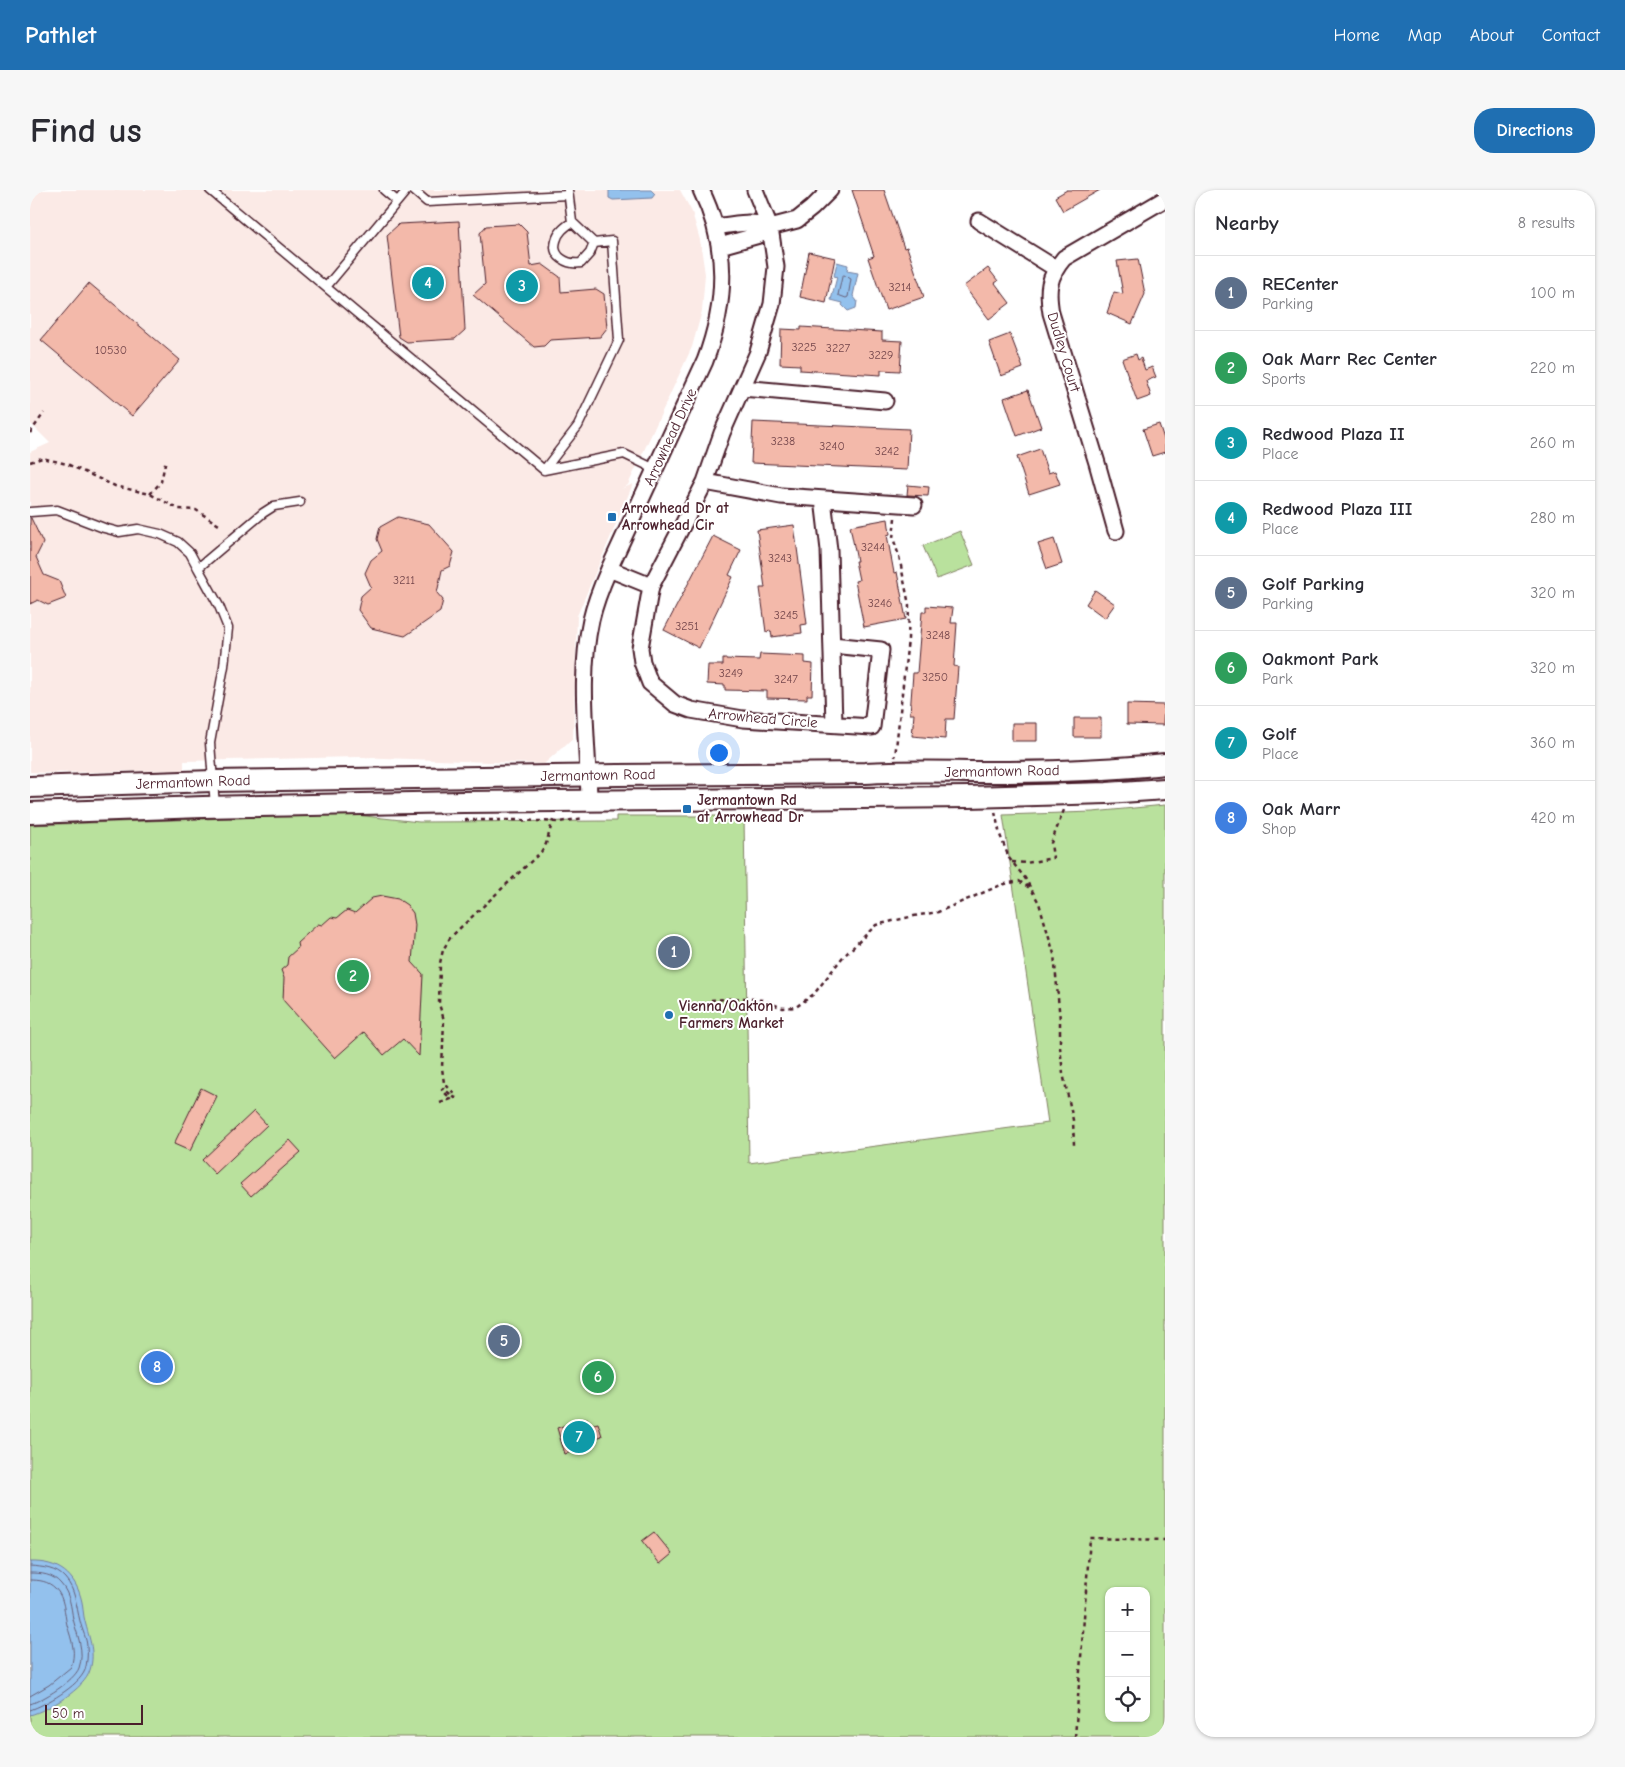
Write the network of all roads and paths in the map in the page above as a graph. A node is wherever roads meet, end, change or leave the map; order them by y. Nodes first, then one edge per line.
1 (210, 190) edge
2 (384, 190) edge
3 (407, 190) edge
4 (413, 190) edge
5 (701, 190) edge
6 (756, 190) edge
7 (830, 190) edge
8 (568, 192) edge
9 (1165, 199) edge
10 (397, 201) junction
11 (979, 221) dead end
12 (572, 222) junction
13 (716, 227) junction
14 (770, 227) junction
15 (594, 242) junction
16 (720, 246) junction
17 (1055, 268) junction
18 (326, 287) junction
19 (742, 388) junction
20 (885, 401) dead end
21 (44, 413) dead end
22 (30, 433) edge
23 (166, 459) dead end
24 (30, 462) edge
25 (655, 469) junction
26 (544, 470) junction
27 (705, 482) junction
28 (150, 494) junction
29 (823, 499) junction
30 (300, 502) dead end
31 (896, 504) junction
32 (914, 505) dead end
33 (30, 512) edge
34 (222, 527) dead end
35 (1116, 531) dead end
36 (198, 568) junction
37 (609, 569) junction
38 (651, 586) junction
39 (832, 645) junction
40 (834, 724) junction
41 (895, 762) dead end
42 (1165, 764) edge
43 (589, 775) junction
44 (213, 781) junction
45 (30, 787) edge
46 (1165, 789) edge
47 (994, 796) junction
48 (589, 800) junction
49 (215, 807) junction
50 (1065, 807) dead end
51 (30, 813) edge
52 (553, 820) dead end
53 (1012, 862) junction
54 (1031, 889) junction
55 (711, 1000) dead end
56 (440, 1103) dead end
57 (1074, 1145) dead end
58 (1165, 1540) edge
59 (1075, 1737) edge

1 - 18 lane
2 - 10 lane
3 - 10 lane
4 - 8 lane
5 - 13 street, Arrowhead Drive
6 - 14 street, Arrowhead Circle
7 - 14 street
8 - 12 lane
9 - 17 street
10 - 18 lane
11 - 17 street
12 - 15 lane
12 - 15 lane
13 - 14 street
13 - 16 street, Arrowhead Drive
14 - 16 street
14 - 19 street, Arrowhead Circle
15 - 26 lane
16 - 25 street, Arrowhead Drive
17 - 35 street, Dudley Court
18 - 26 lane
19 - 20 street
19 - 27 street, Arrowhead Circle
21 - 22 path
23 - 28 path
24 - 28 path
25 - 26 lane
25 - 37 street, Arrowhead Drive
27 - 29 street
27 - 38 street, Arrowhead Circle
28 - 34 path
29 - 31 street
29 - 39 street, Arrowhead Circle
30 - 36 lane
31 - 32 street
31 - 41 path
33 - 36 lane
36 - 44 lane
37 - 38 street
37 - 43 street, Arrowhead Drive
38 - 40 street, Arrowhead Circle
39 - 40 street, Arrowhead Circle
39 - 40 street, Arrowhead Circle
42 - 43 main road, Jermantown Road
43 - 44 main road, Jermantown Road
43 - 48 street, Arrowhead Drive
44 - 45 main road, Jermantown Road
44 - 49 lane
46 - 47 main road, Jermantown Road
47 - 48 main road, Jermantown Road
47 - 53 path
48 - 49 main road, Jermantown Road
49 - 51 main road, Jermantown Road
50 - 53 path
52 - 56 path
53 - 54 path
54 - 55 path
54 - 57 path
58 - 59 path

